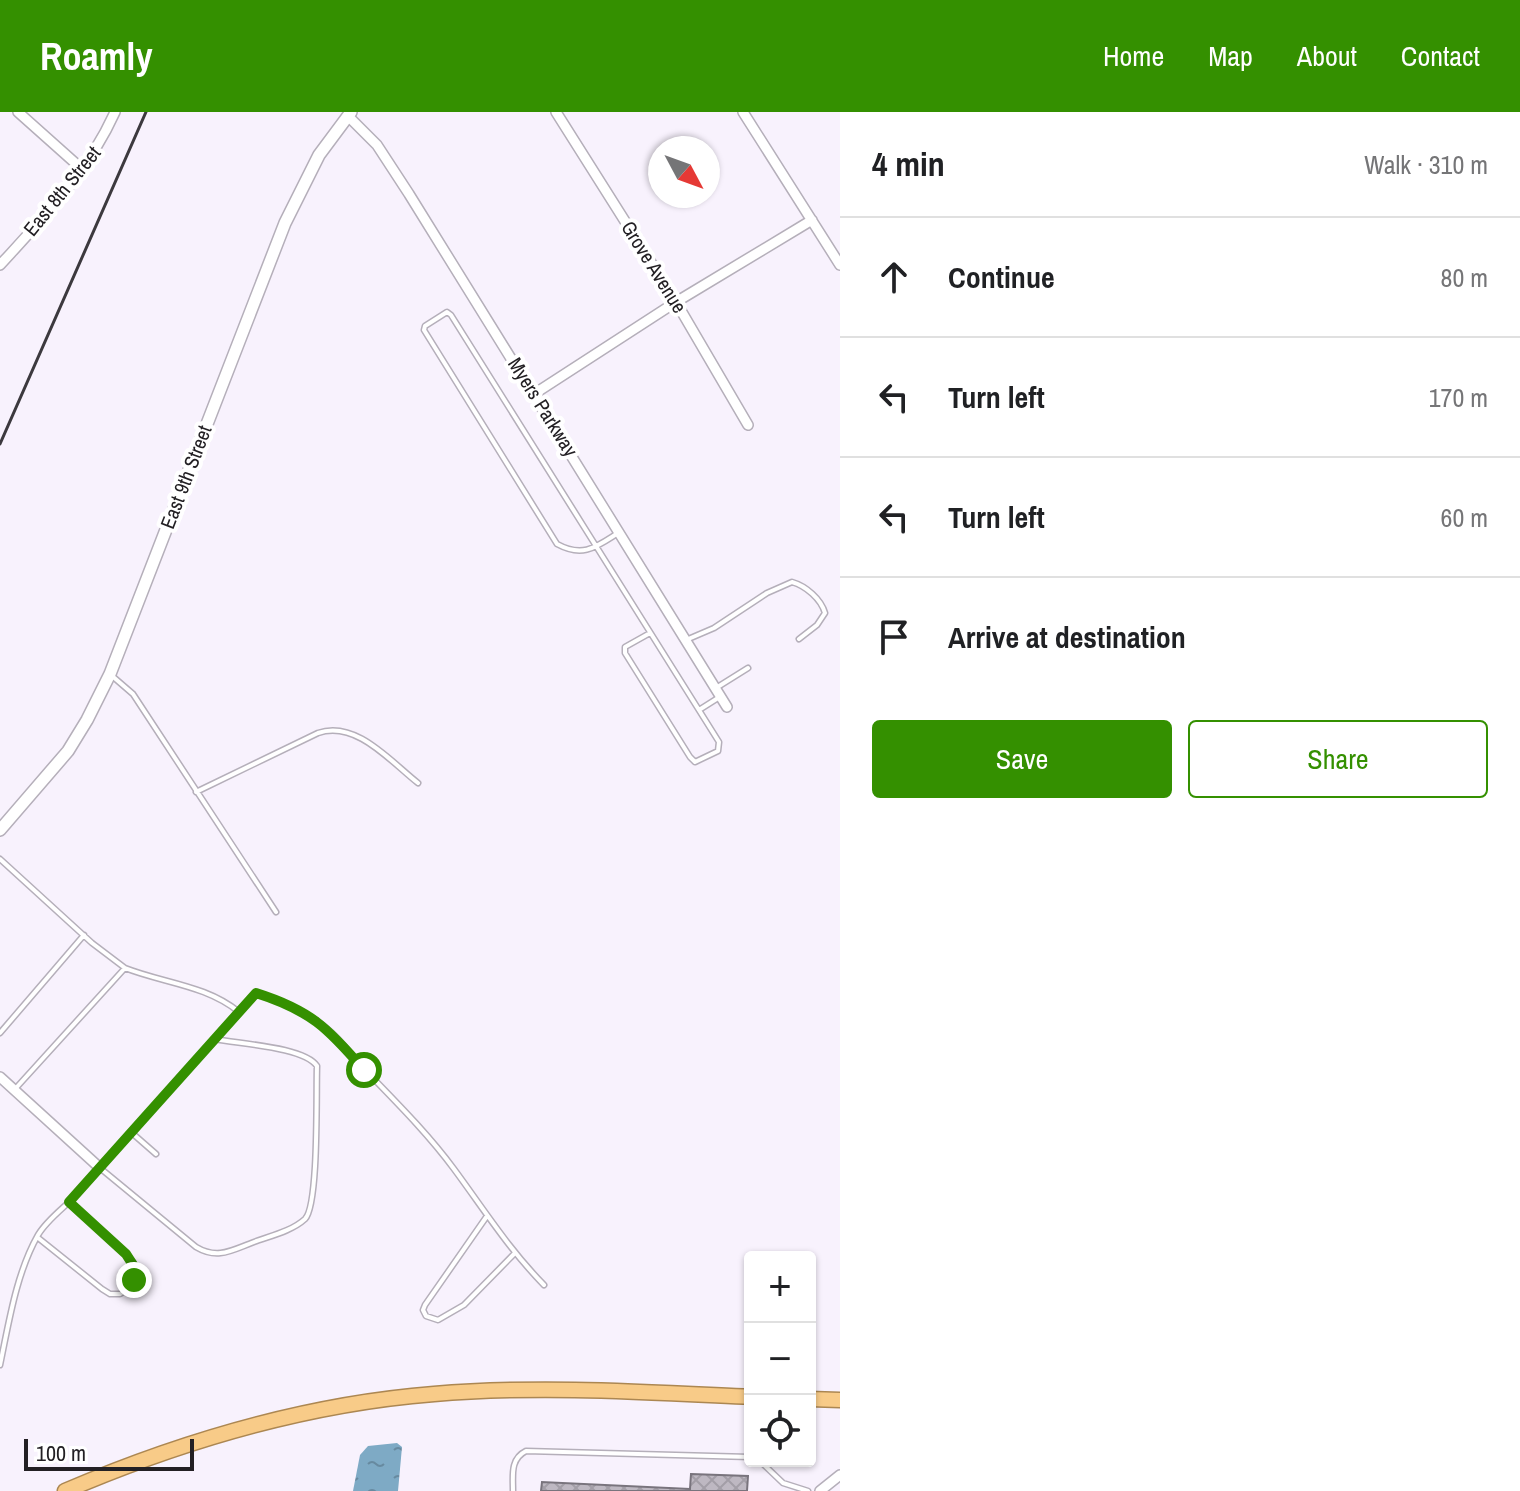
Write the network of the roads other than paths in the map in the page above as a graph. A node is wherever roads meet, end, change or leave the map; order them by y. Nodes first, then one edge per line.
1 (18, 112) edge
2 (115, 112) edge
3 (556, 112) edge
4 (743, 112) edge
5 (350, 114) edge
6 (83, 170) junction
7 (812, 220) junction
8 (0, 265) edge
9 (840, 265) edge
10 (676, 302) junction
11 (534, 394) junction
12 (748, 425) dead end
13 (621, 532) junction
14 (597, 547) junction
15 (650, 633) junction
16 (799, 639) dead end
17 (686, 640) junction
18 (748, 668) dead end
19 (110, 674) junction
20 (718, 692) junction
21 (727, 707) dead end
22 (699, 710) junction
23 (418, 783) dead end
24 (195, 793) junction
25 (0, 830) edge
26 (0, 859) edge
27 (276, 912) dead end
28 (84, 935) junction
29 (125, 968) junction
30 (239, 1012) junction
31 (0, 1033) edge
32 (215, 1039) junction
33 (0, 1077) edge
34 (14, 1090) junction
35 (132, 1133) junction
36 (156, 1154) dead end
37 (100, 1168) junction
38 (69, 1202) junction
39 (487, 1216) junction
40 (37, 1237) junction
41 (514, 1254) junction
42 (544, 1285) dead end
43 (0, 1365) edge
44 (744, 1397) edge
45 (816, 1399) edge
46 (840, 1400) edge
47 (744, 1457) edge
48 (766, 1467) edge
49 (840, 1475) edge
50 (65, 1491) edge
51 (513, 1491) edge
52 (808, 1491) edge
53 (820, 1491) edge

1 - 6 street
2 - 6 street, East 8th Street
3 - 10 street, Grove Avenue
4 - 7 street
5 - 11 street, Myers Parkway
5 - 19 street, East 9th Street
6 - 8 street, East 8th Street
7 - 9 street
7 - 10 street
10 - 11 street
10 - 12 street, Grove Avenue
11 - 13 street, Myers Parkway
13 - 14 lane
13 - 17 street, Myers Parkway
14 - 14 lane
14 - 15 lane
15 - 22 lane
15 - 22 lane
16 - 17 lane
17 - 20 street, Myers Parkway
18 - 20 lane
19 - 24 lane
19 - 25 street, East 9th Street
20 - 21 street, Myers Parkway
20 - 22 lane
23 - 24 lane
24 - 27 lane
26 - 28 lane
28 - 29 lane
28 - 31 lane
29 - 30 lane
29 - 34 lane
30 - 32 lane
30 - 39 lane
32 - 35 lane
32 - 37 lane
33 - 34 street
34 - 37 street
35 - 36 lane
35 - 37 lane
37 - 38 lane
38 - 40 lane
38 - 40 lane
39 - 41 lane
39 - 41 lane
40 - 43 lane
41 - 42 lane
44 - 50 highway
45 - 46 highway
47 - 51 lane
48 - 52 lane
49 - 53 street

